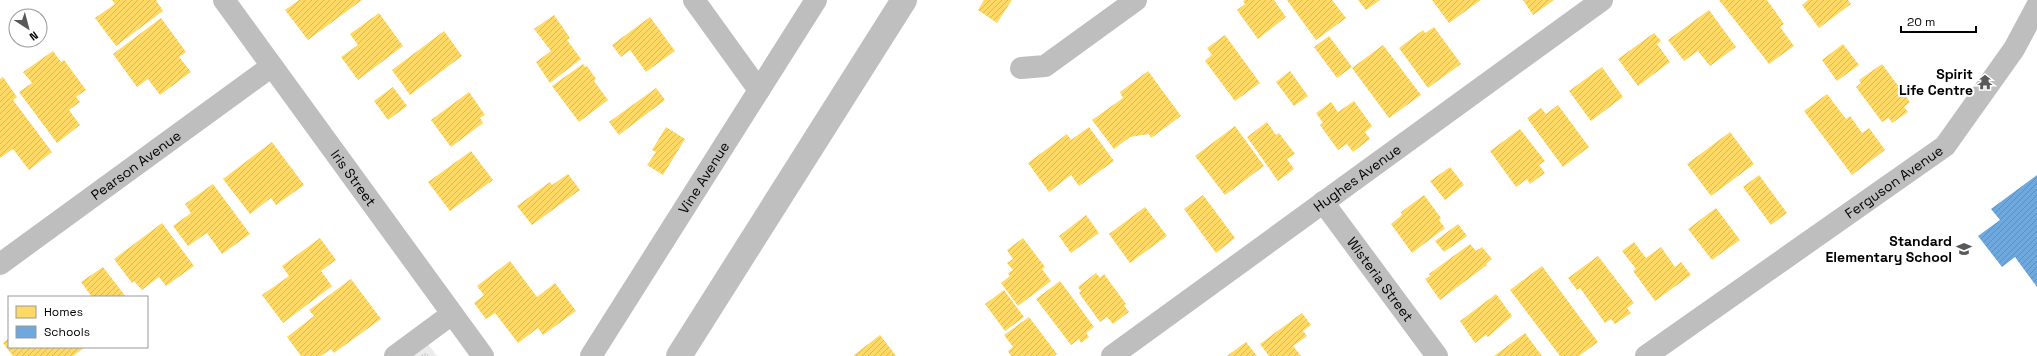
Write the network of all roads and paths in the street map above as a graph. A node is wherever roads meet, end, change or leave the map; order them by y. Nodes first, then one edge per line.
1 (224, 0) edge
2 (694, 0) edge
3 (816, 0) edge
4 (1136, 0) edge
5 (1602, 0) edge
6 (2037, 6) edge
7 (272, 66) junction
8 (1021, 68) dead end
9 (759, 90) junction
10 (1323, 202) junction
11 (0, 264) edge
12 (452, 314) junction
13 (395, 356) edge
14 (483, 356) edge
15 (591, 356) edge
16 (1112, 356) edge
17 (1437, 356) edge
18 (1646, 356) edge

1 - 7 street, Iris Street
2 - 9 street
3 - 9 street, Vine Avenue
4 - 8 street
5 - 10 street, Hughes Avenue
6 - 18 street, Ferguson Avenue
7 - 11 street, Pearson Avenue
7 - 12 street, Iris Street
9 - 15 street, Vine Avenue
10 - 16 street, Hughes Avenue
10 - 17 street, Wisteria Street
12 - 13 street
12 - 14 street, Iris Street

